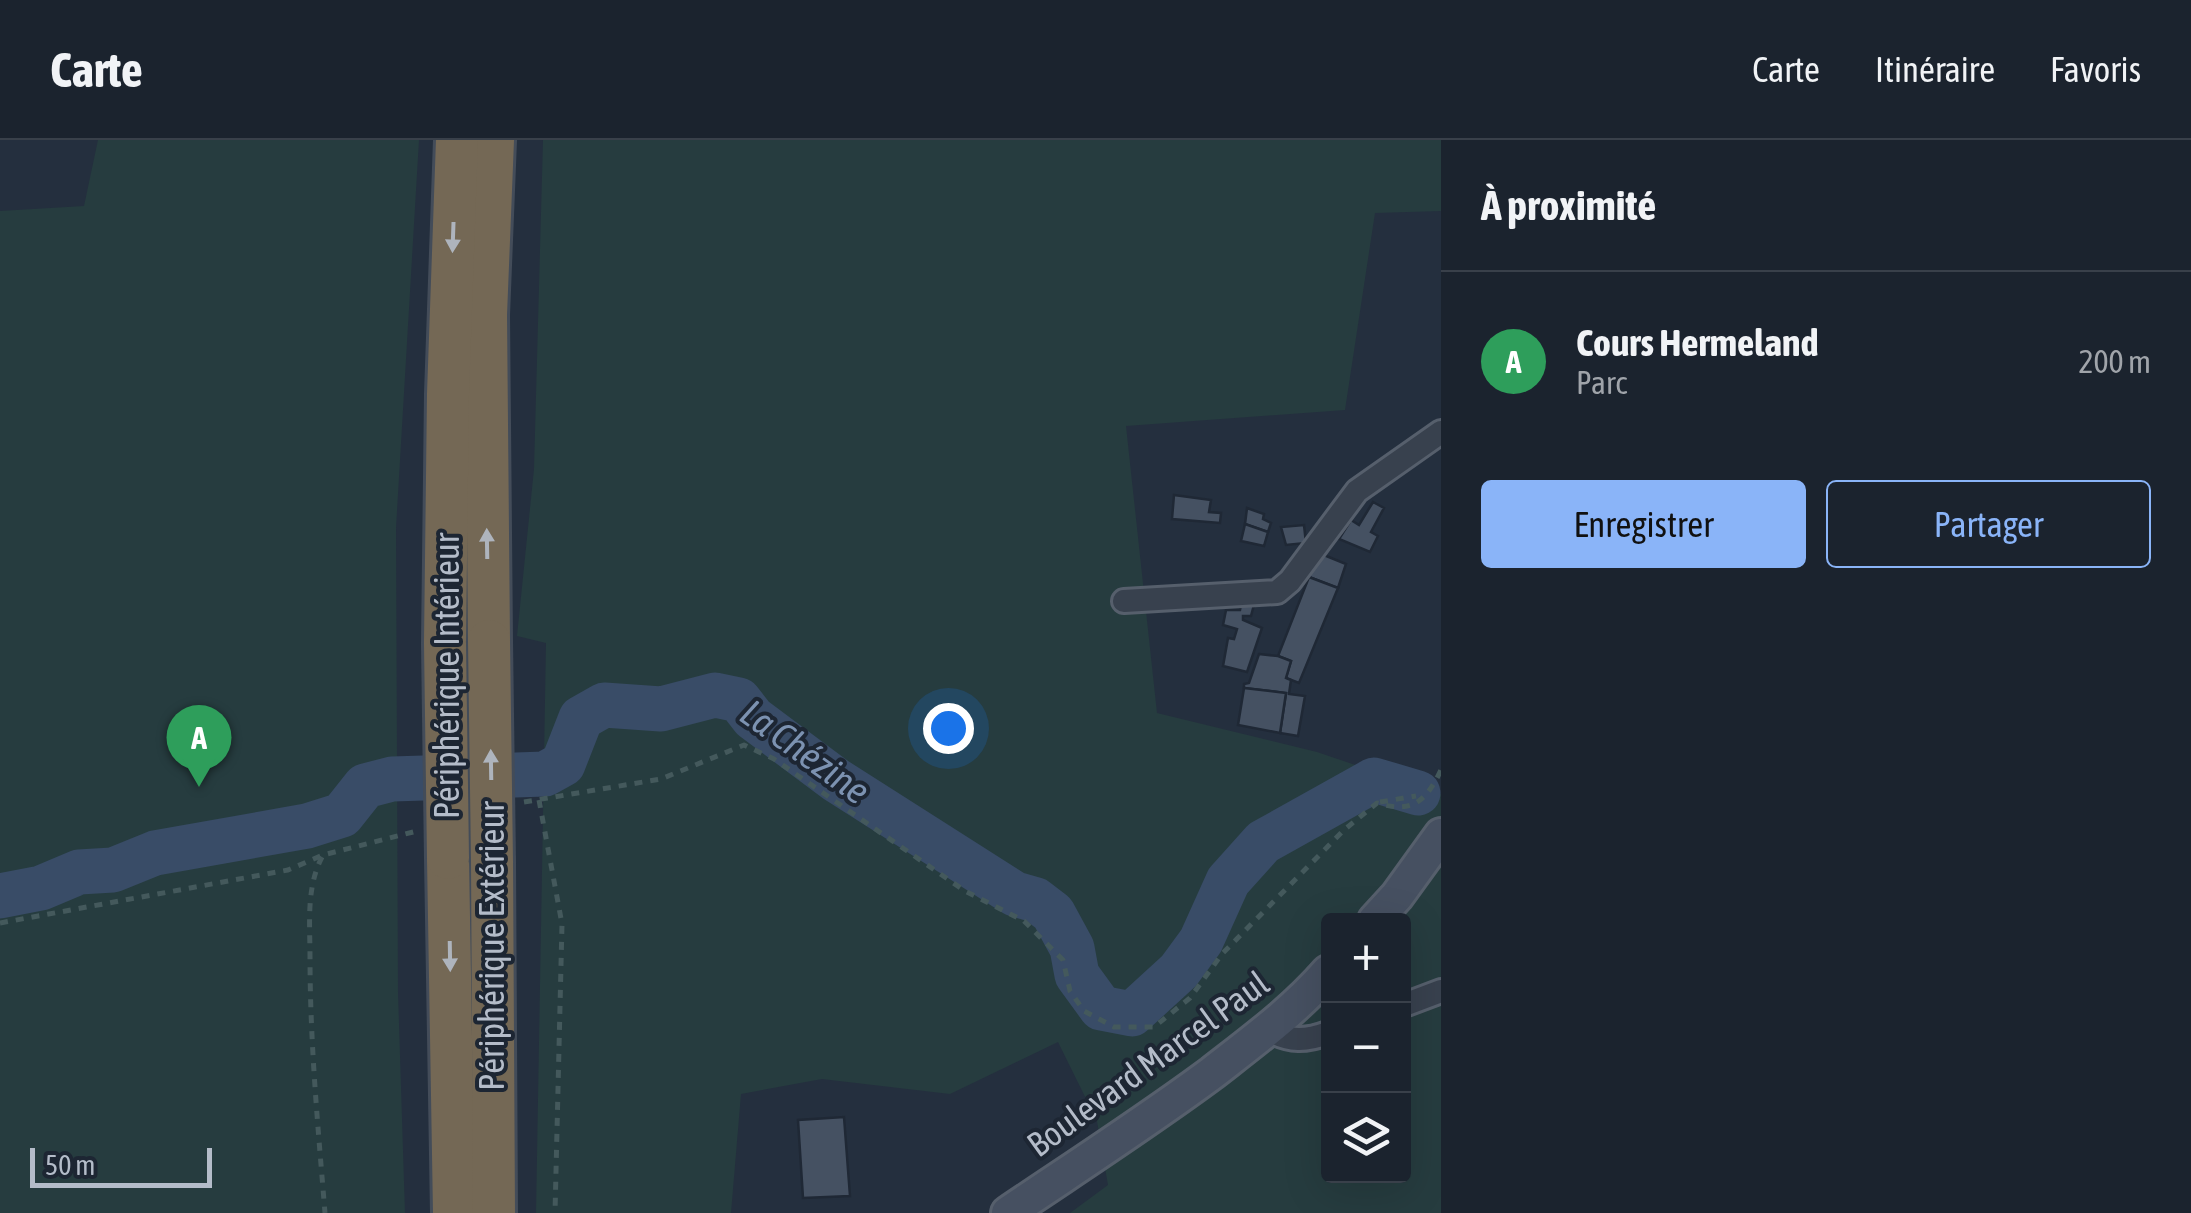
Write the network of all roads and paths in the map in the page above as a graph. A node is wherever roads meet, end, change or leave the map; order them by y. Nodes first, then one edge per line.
1 (457, 140) edge
2 (493, 140) edge
3 (1441, 432) edge
4 (1124, 602) dead end
5 (1441, 770) edge
6 (1416, 796) dead end
7 (539, 800) junction
8 (1377, 803) junction
9 (512, 806) dead end
10 (1441, 834) edge
11 (437, 843) junction
12 (323, 855) junction
13 (1381, 913) edge
14 (0, 923) edge
15 (1321, 980) edge
16 (1441, 992) edge
17 (1410, 1003) edge
18 (1269, 1030) junction
19 (1321, 1035) edge
20 (326, 1213) edge
21 (454, 1213) edge
22 (494, 1213) edge
23 (555, 1213) edge
24 (1008, 1213) edge

1 -> 11 highway, Périphérique Intérieur, bridge
22 -> 2 highway, Périphérique Extérieur, bridge
3 - 4 street
5 - 8 path
6 - 8 path
7 - 8 path
7 - 9 path
7 - 23 path
10 - 13 street
11 - 12 path
11 -> 21 highway, Périphérique Intérieur
12 - 14 path
12 - 20 path
15 - 18 street, Boulevard Marcel Paul
16 - 17 street
18 - 19 street
18 - 24 street, Boulevard Marcel Paul

